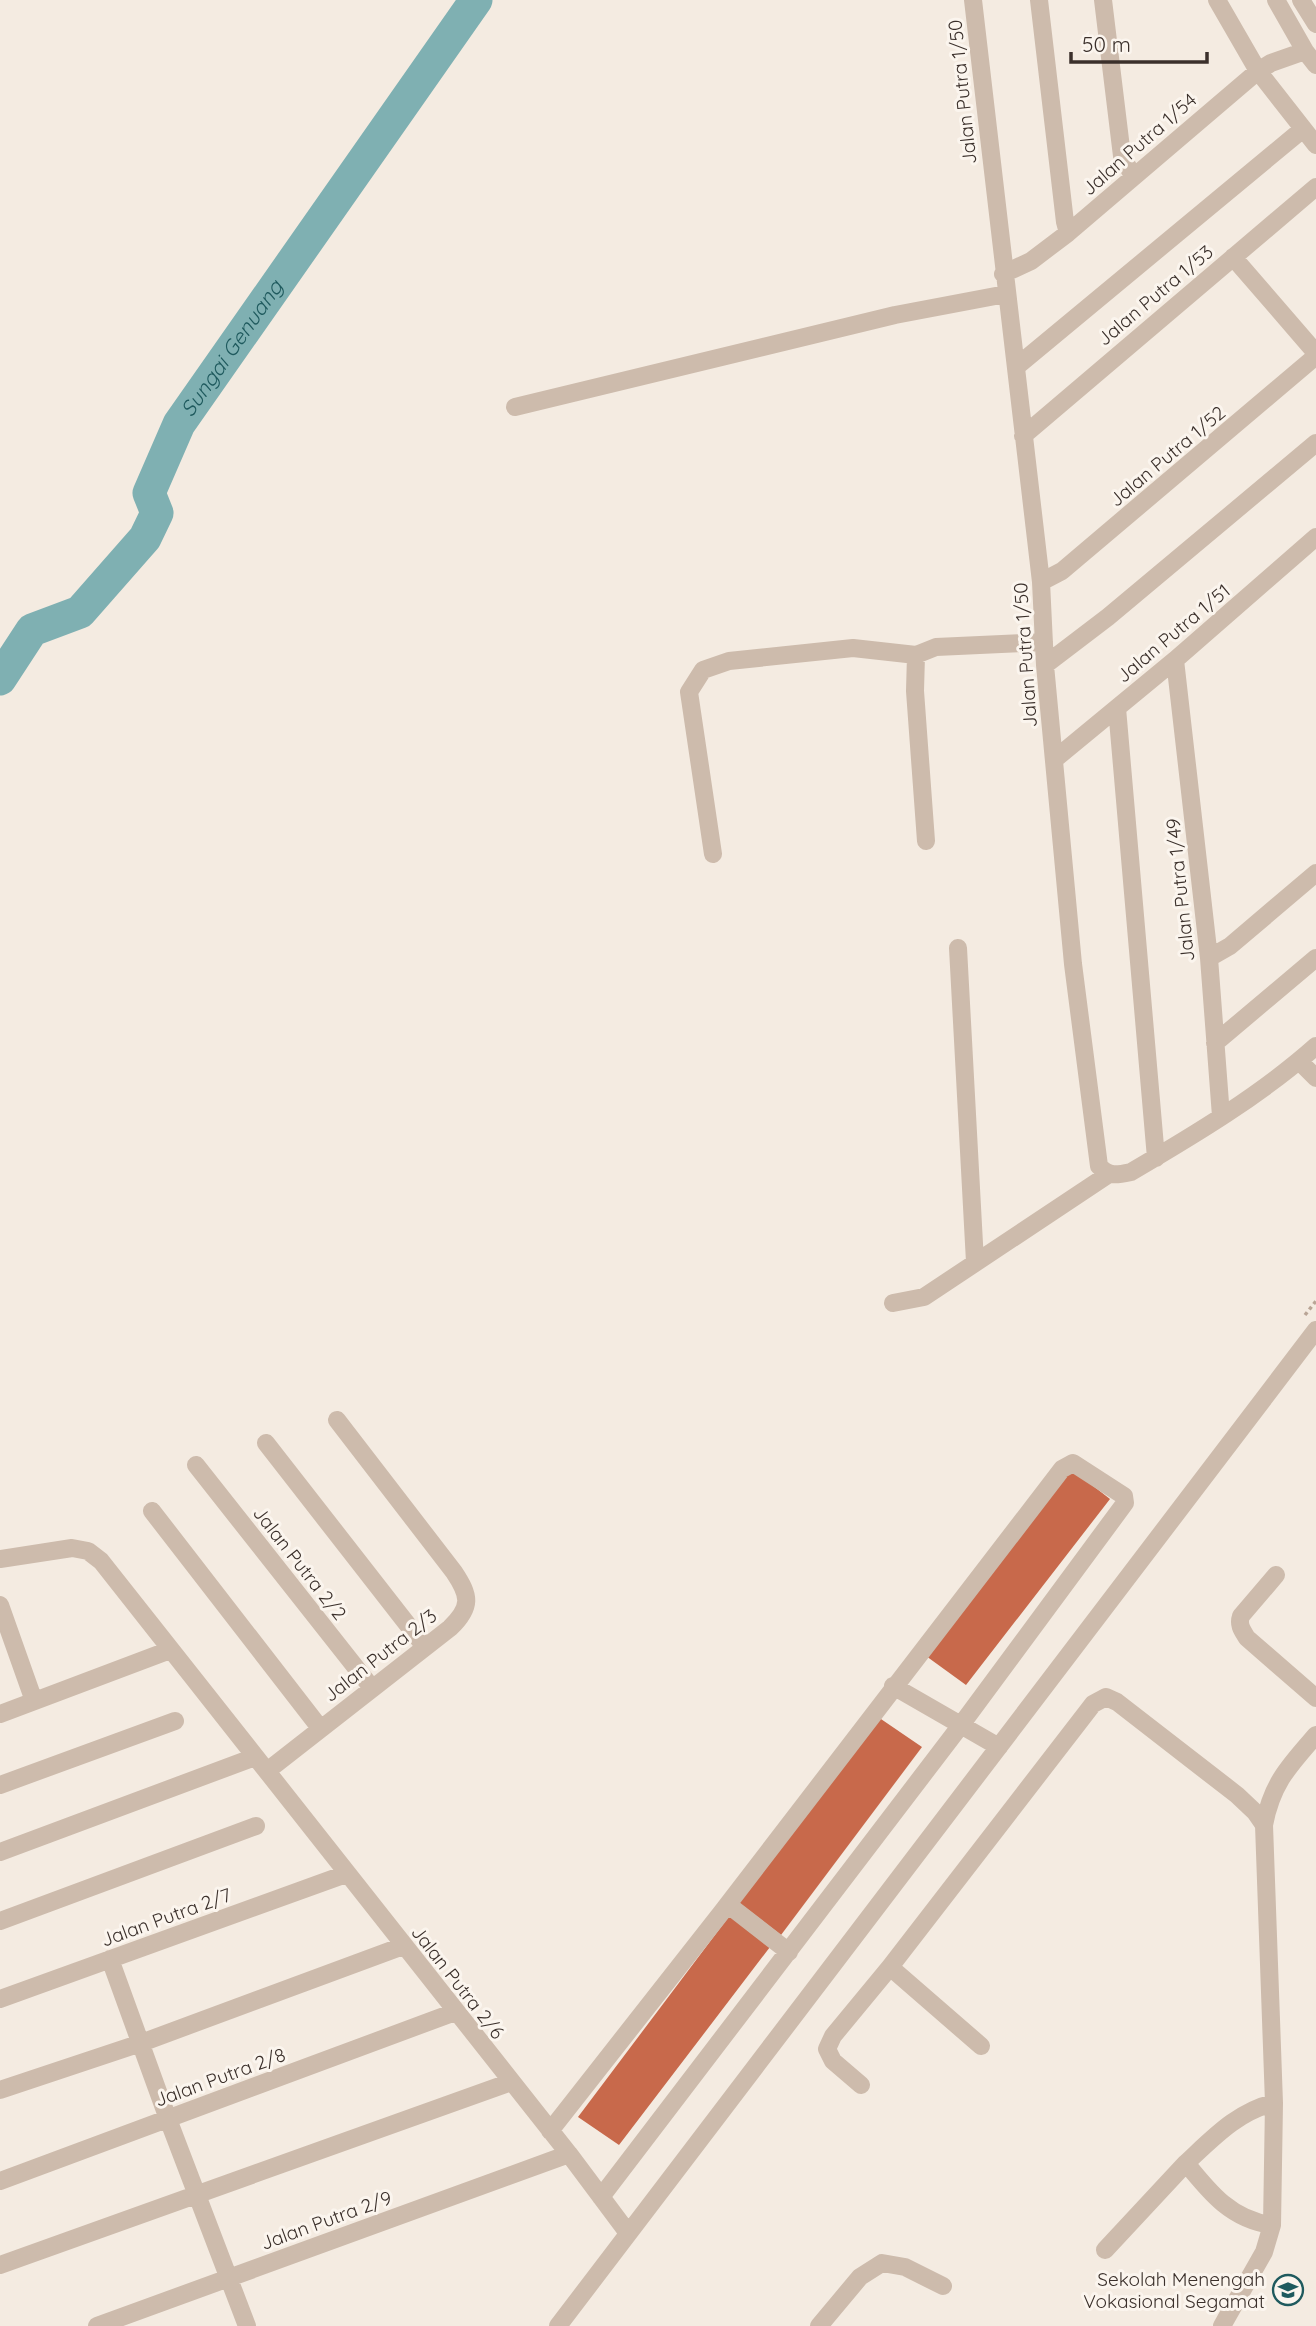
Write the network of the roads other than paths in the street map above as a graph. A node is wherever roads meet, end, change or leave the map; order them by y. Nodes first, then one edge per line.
1 (974, 0) edge
2 (1039, 0) edge
3 (1102, 0) edge
4 (1217, 0) edge
5 (1276, 0) edge
6 (1301, 0) edge
7 (1316, 24) edge
8 (1311, 58) edge
9 (1258, 71) junction
10 (1303, 129) junction
11 (1316, 145) edge
12 (1133, 176) junction
13 (1316, 187) edge
14 (1068, 233) junction
15 (1233, 257) junction
16 (1003, 274) junction
17 (1006, 294) junction
18 (1316, 355) edge
19 (1016, 367) junction
20 (516, 407) dead end
21 (1023, 436) junction
22 (1316, 443) edge
23 (1314, 544) edge
24 (1041, 582) junction
25 (1044, 642) junction
26 (915, 655) junction
27 (1175, 660) junction
28 (1045, 665) junction
29 (1117, 708) junction
30 (1055, 759) junction
31 (926, 841) dead end
32 (713, 855) dead end
33 (1316, 873) edge
34 (958, 948) dead end
35 (1209, 958) junction
36 (1316, 958) edge
37 (1215, 1043) junction
38 (1316, 1046) edge
39 (1299, 1061) junction
40 (1316, 1079) edge
41 (1221, 1116) junction
42 (1156, 1158) junction
43 (1110, 1174) junction
44 (975, 1262) junction
45 (893, 1303) dead end
46 (1316, 1330) edge
47 (337, 1420) dead end
48 (266, 1443) dead end
49 (196, 1465) dead end
50 (152, 1511) dead end
51 (0, 1559) edge
52 (1276, 1575) dead end
53 (0, 1605) edge
54 (425, 1647) junction
55 (170, 1650) junction
56 (893, 1686) junction
57 (372, 1688) junction
58 (1316, 1698) edge
59 (34, 1701) junction
60 (0, 1714) edge
61 (175, 1721) dead end
62 (961, 1725) junction
63 (320, 1728) junction
64 (1316, 1735) edge
65 (999, 1747) junction
66 (261, 1764) junction
67 (0, 1785) edge
68 (1264, 1825) junction
69 (256, 1826) dead end
70 (0, 1853) edge
71 (346, 1874) junction
72 (725, 1908) junction
73 (0, 1922) edge
74 (403, 1946) junction
75 (789, 1952) junction
76 (110, 1959) junction
77 (890, 1967) junction
78 (1, 1996) edge
79 (455, 2012) junction
80 (141, 2043) junction
81 (981, 2046) dead end
82 (511, 2082) junction
83 (860, 2085) dead end
84 (0, 2090) edge
85 (1274, 2103) junction
86 (168, 2119) junction
87 (550, 2131) junction
88 (569, 2154) junction
89 (1186, 2163) junction
90 (0, 2181) edge
91 (197, 2195) junction
92 (601, 2197) junction
93 (1272, 2225) junction
94 (628, 2232) junction
95 (1105, 2250) dead end
96 (0, 2265) edge
97 (229, 2278) junction
98 (943, 2286) dead end
99 (97, 2326) edge
100 (247, 2326) edge
101 (558, 2326) edge
102 (819, 2326) edge
103 (1223, 2326) edge

1 - 16 street, Jalan Putra 1/50
2 - 14 street
3 - 12 street
4 - 9 street
5 - 8 street
6 - 7 street
8 - 9 street, Jalan Putra 1/54
9 - 10 street
9 - 12 street, Jalan Putra 1/54
10 - 11 street
10 - 19 street
12 - 14 street, Jalan Putra 1/54
13 - 15 street, Jalan Putra 1/53
14 - 16 street, Jalan Putra 1/54
15 - 18 street
15 - 21 street, Jalan Putra 1/53
16 - 17 street, Jalan Putra 1/50
17 - 19 street, Jalan Putra 1/50
17 - 20 street
18 - 24 street, Jalan Putra 1/52
19 - 21 street, Jalan Putra 1/50
21 - 24 street, Jalan Putra 1/50
22 - 28 street
23 - 27 street, Jalan Putra 1/51
24 - 25 street, Jalan Putra 1/50
25 - 26 street
25 - 28 street, Jalan Putra 1/50
26 - 31 street
26 - 32 street
27 - 29 street, Jalan Putra 1/51
27 - 35 street, Jalan Putra 1/49
28 - 30 street, Jalan Putra 1/50
29 - 30 street, Jalan Putra 1/51
29 - 42 street
30 - 43 street, Jalan Putra 1/50
33 - 35 street
34 - 44 street
35 - 37 street, Jalan Putra 1/49
36 - 37 street
37 - 41 street, Jalan Putra 1/49
38 - 39 street
39 - 40 street
39 - 41 street
41 - 42 street
42 - 43 street
43 - 44 street
44 - 45 street
46 - 65 street
47 - 54 street, Jalan Putra 2/3
48 - 54 street
49 - 57 street, Jalan Putra 2/2
50 - 63 street
51 - 55 street, Jalan Putra 2/6
52 - 58 street
53 - 59 street
54 - 57 street, Jalan Putra 2/3
55 - 59 street
55 - 66 street, Jalan Putra 2/6
56 - 62 street
56 - 62 street
56 - 72 street
57 - 63 street, Jalan Putra 2/3
59 - 60 street
61 - 67 street
62 - 65 street
62 - 75 street
63 - 66 street, Jalan Putra 2/3
64 - 68 street
65 - 94 street
66 - 70 street
66 - 71 street, Jalan Putra 2/6
68 - 77 street
68 - 85 street
69 - 73 street
71 - 74 street, Jalan Putra 2/6
71 - 76 street, Jalan Putra 2/7
72 - 75 street
72 - 87 street
74 - 79 street, Jalan Putra 2/6
74 - 80 street
75 - 92 street
76 - 78 street, Jalan Putra 2/7
76 - 80 street
77 - 81 street
77 - 83 street
79 - 82 street, Jalan Putra 2/6
79 - 86 street, Jalan Putra 2/8
80 - 84 street
80 - 86 street
82 - 87 street, Jalan Putra 2/6
82 - 91 street
85 - 89 street
85 - 93 street
86 - 90 street, Jalan Putra 2/8
86 - 91 street
87 - 88 street, Jalan Putra 2/6
88 - 92 street, Jalan Putra 2/6
88 - 97 street, Jalan Putra 2/9
89 - 93 street
89 - 95 street
91 - 96 street
91 - 97 street
92 - 94 street, Jalan Putra 2/6
93 - 103 street
94 - 101 street
97 - 99 street, Jalan Putra 2/9
97 - 100 street
98 - 102 street

